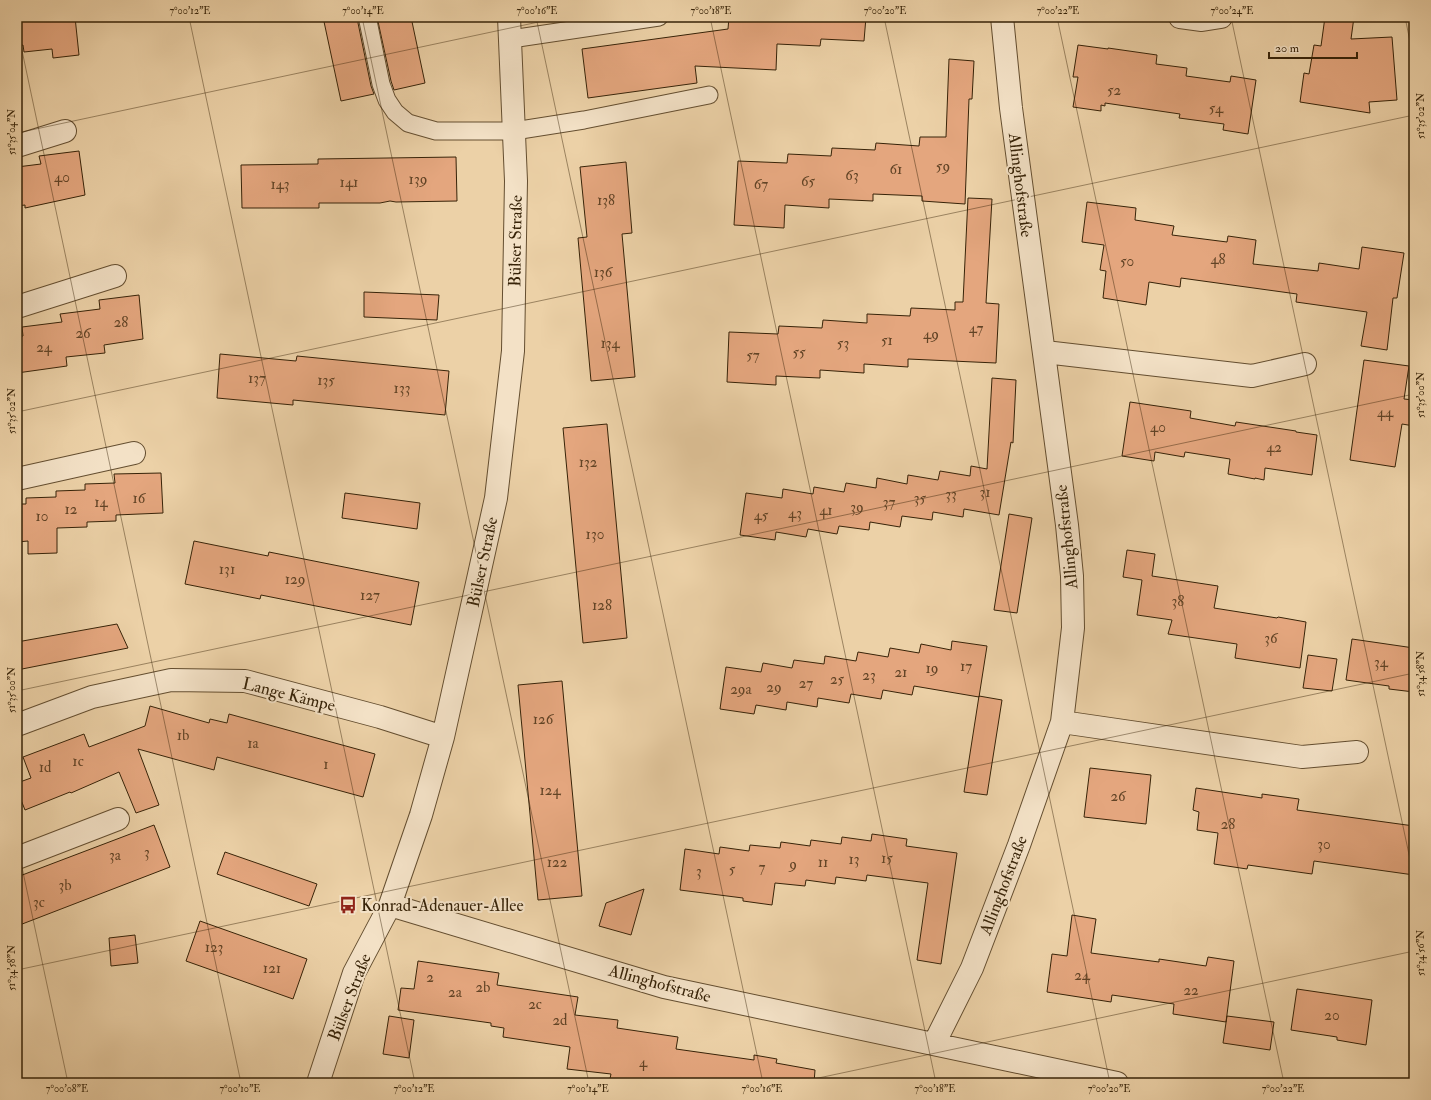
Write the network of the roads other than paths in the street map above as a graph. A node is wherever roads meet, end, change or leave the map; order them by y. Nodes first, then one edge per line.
1 (509, 17) edge
2 (658, 17) edge
3 (1002, 17) edge
4 (1180, 17) edge
5 (1221, 17) edge
6 (368, 22) dead end
7 (511, 39) junction
8 (709, 96) dead end
9 (64, 131) dead end
10 (514, 131) junction
11 (17, 146) edge
12 (115, 276) dead end
13 (17, 307) edge
14 (1045, 352) junction
15 (1305, 364) dead end
16 (134, 453) dead end
17 (17, 479) edge
18 (1062, 722) junction
19 (17, 725) edge
20 (443, 737) junction
21 (1357, 752) dead end
22 (118, 819) dead end
23 (17, 856) edge
24 (390, 905) junction
25 (934, 1044) junction
26 (318, 1083) edge
27 (1117, 1083) edge

1 - 7 street, Bülser Straße
2 - 7 lane
3 - 14 street, Allinghofstraße
4 - 5 street
6 - 10 lane
7 - 10 street, Bülser Straße
8 - 10 lane
9 - 11 street
10 - 20 street, Bülser Straße
12 - 13 street
14 - 15 street
14 - 18 street, Allinghofstraße
16 - 17 street
18 - 21 street
18 - 25 street, Allinghofstraße
19 - 20 street, Lange Kämpe
20 - 24 street, Bülser Straße
22 - 23 street
24 - 25 street, Allinghofstraße
24 - 26 street, Bülser Straße
25 - 27 street, Allinghofstraße

